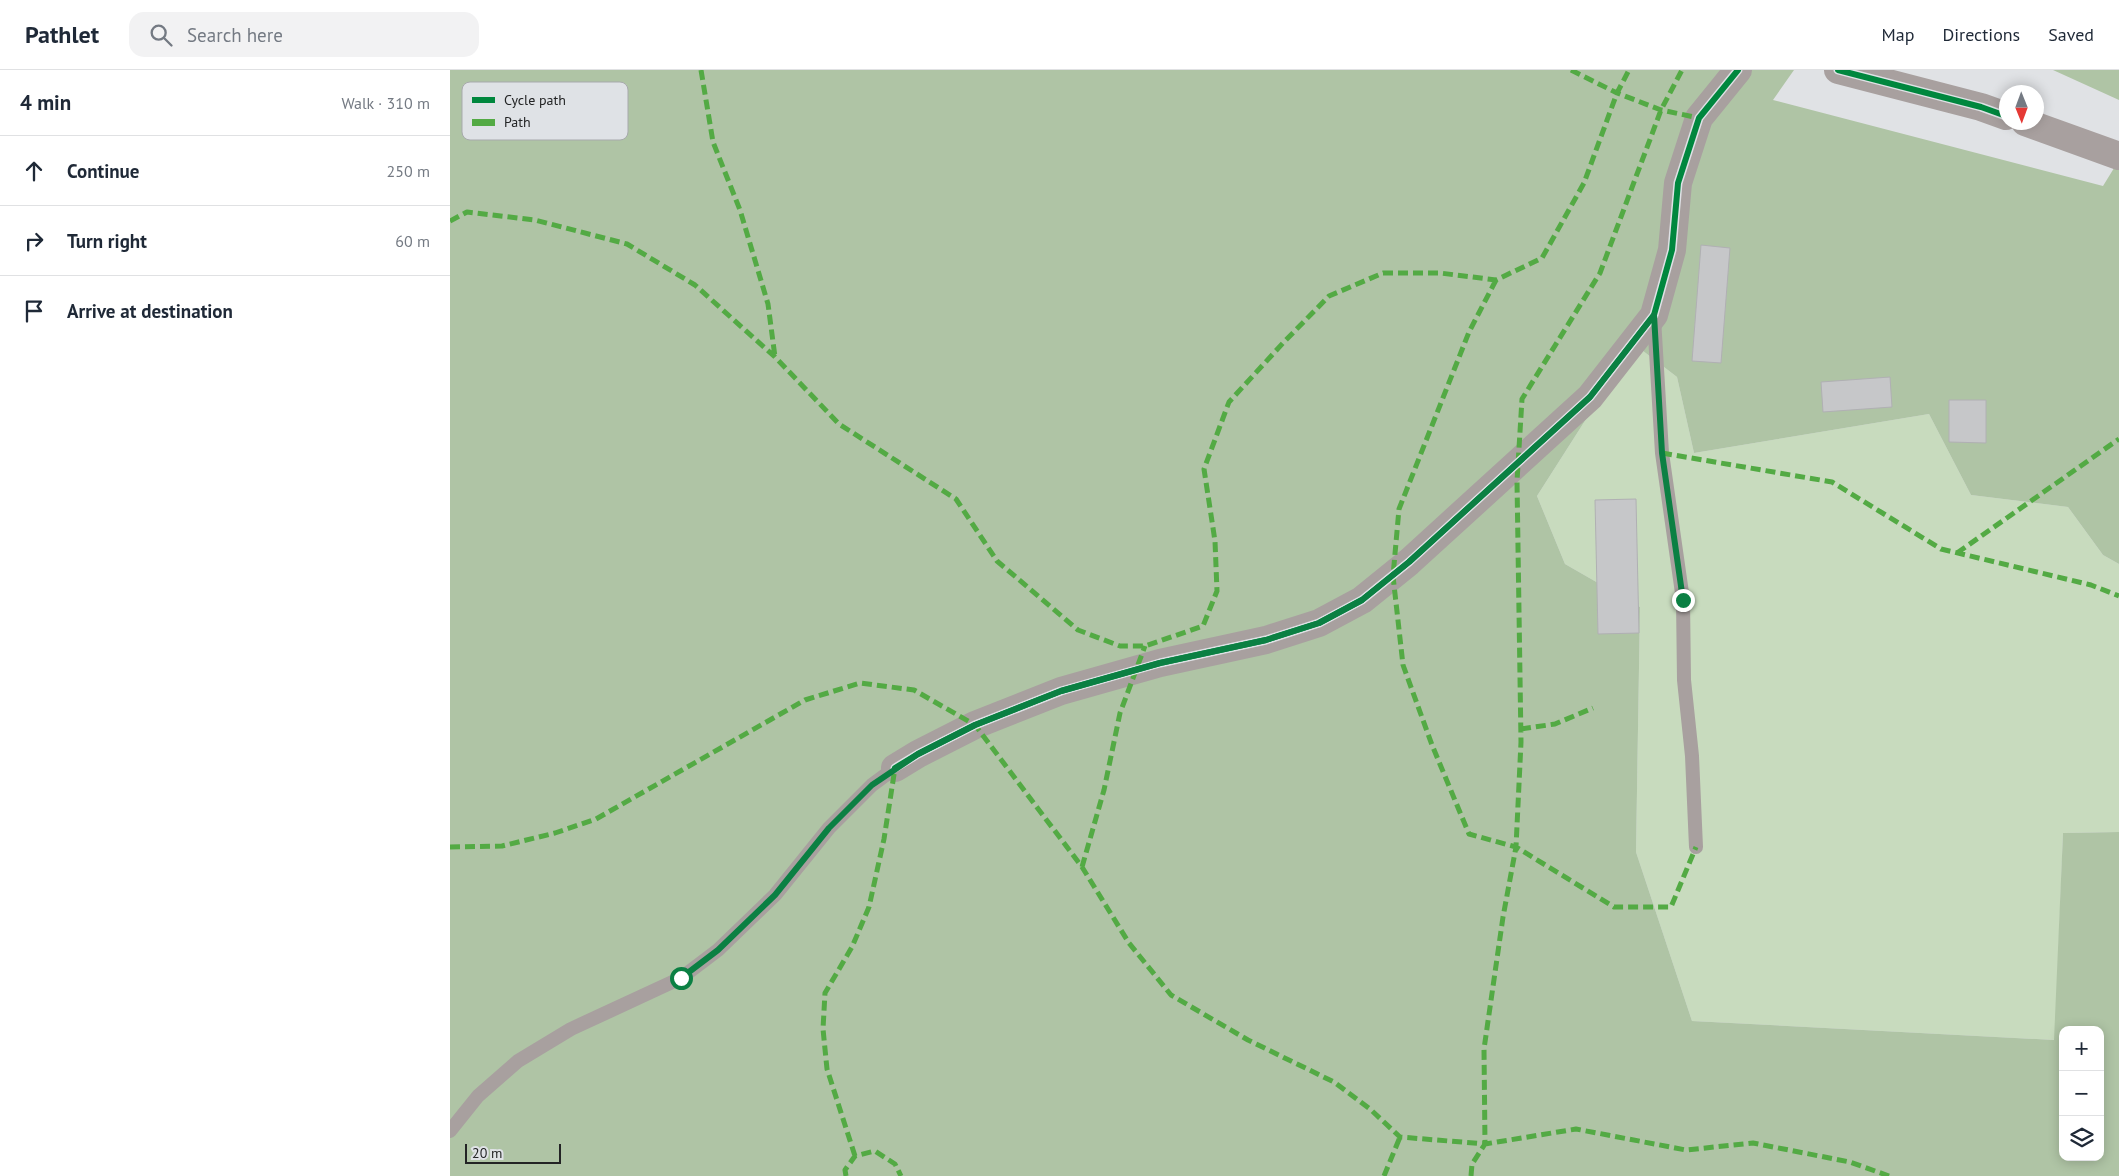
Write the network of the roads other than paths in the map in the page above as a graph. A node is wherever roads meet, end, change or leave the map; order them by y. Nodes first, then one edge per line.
1 (1738, 70) edge
2 (1838, 70) edge
3 (1999, 113) edge
4 (2044, 129) edge
5 (2119, 156) edge
6 (1654, 315) junction
7 (895, 768) joint
8 (1696, 847) dead end
9 (450, 1131) edge

1 - 6 street
2 - 3 street
4 - 5 street
6 - 7 street
6 - 8 lane
7 - 9 lane

